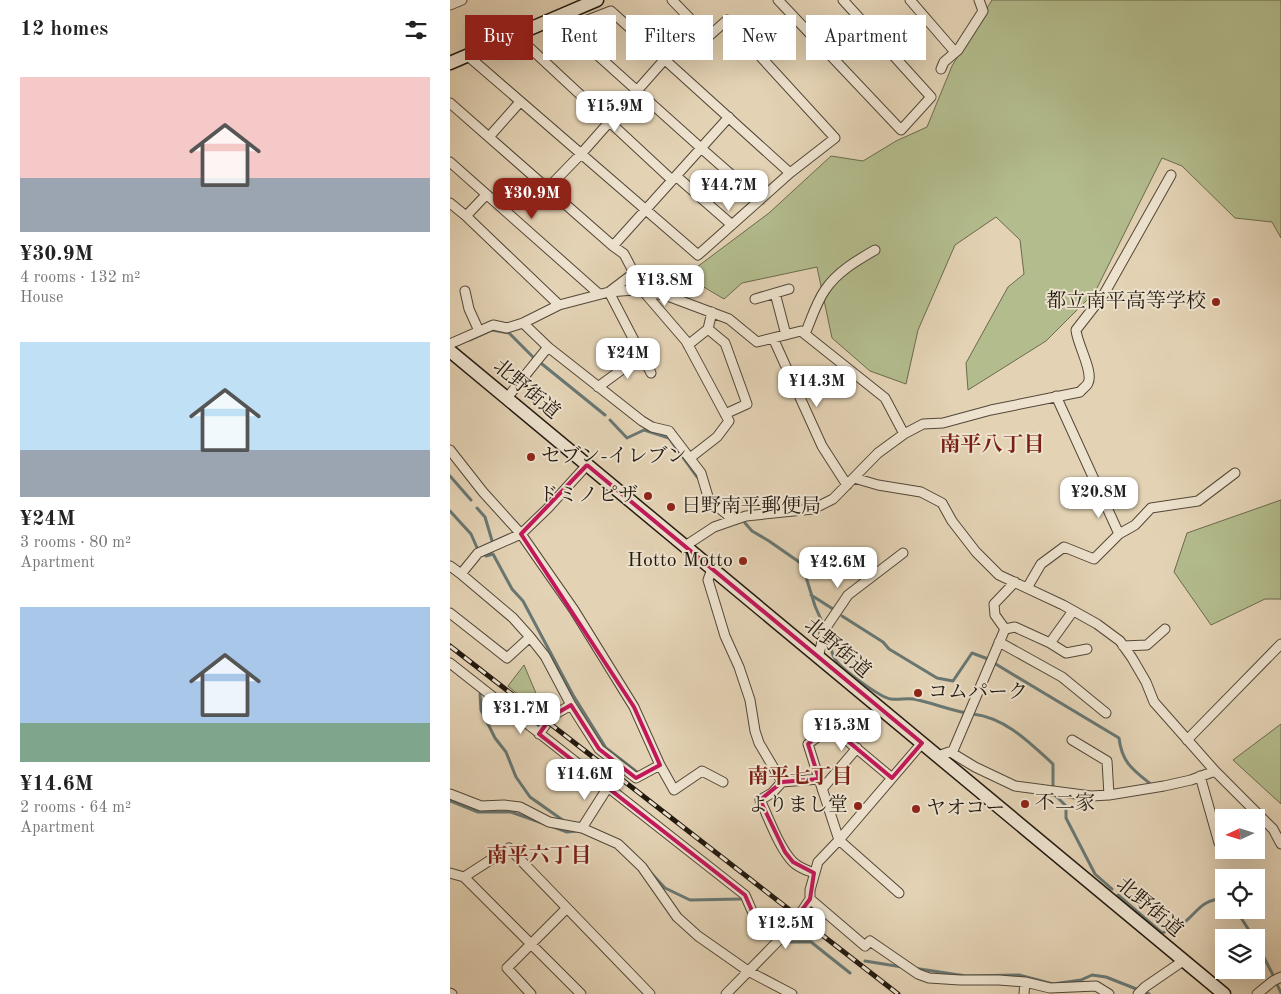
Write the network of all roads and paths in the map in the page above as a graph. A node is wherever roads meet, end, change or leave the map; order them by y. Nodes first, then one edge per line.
1 (462, 0) edge
2 (597, 0) edge
3 (672, 0) edge
4 (778, 0) edge
5 (843, 0) edge
6 (910, 0) edge
7 (980, 0) edge
8 (450, 5) edge
9 (563, 15) edge
10 (601, 15) edge
11 (616, 15) edge
12 (616, 15) edge
13 (626, 24) edge
14 (533, 51) edge
15 (955, 52) junction
16 (465, 57) edge
17 (473, 60) edge
18 (603, 60) edge
19 (664, 60) edge
20 (666, 60) edge
21 (450, 63) edge
22 (941, 69) dead end
23 (637, 90) junction
24 (520, 102) junction
25 (450, 104) edge
26 (729, 118) junction
27 (609, 122) junction
28 (489, 137) junction
29 (701, 148) junction
30 (581, 154) junction
31 (450, 162) edge
32 (790, 173) junction
33 (1172, 174) dead end
34 (674, 178) junction
35 (547, 189) junction
36 (486, 195) junction
37 (760, 200) junction
38 (450, 203) edge
39 (645, 210) junction
40 (466, 216) junction
41 (732, 225) junction
42 (614, 246) junction
43 (875, 250) dead end
44 (789, 289) dead end
45 (465, 291) dead end
46 (643, 291) junction
47 (609, 292) junction
48 (774, 293) junction
49 (599, 294) junction
50 (755, 298) dead end
51 (559, 305) junction
52 (712, 312) junction
53 (523, 323) junction
54 (708, 329) junction
55 (478, 331) junction
56 (805, 334) junction
57 (786, 335) junction
58 (773, 338) junction
59 (450, 344) edge
60 (688, 345) junction
61 (548, 347) junction
62 (450, 351) edge
63 (643, 354) junction
64 (651, 373) dead end
65 (598, 387) junction
66 (1056, 396) junction
67 (507, 398) junction
68 (725, 414) junction
69 (904, 434) junction
70 (450, 450) edge
71 (690, 458) junction
72 (587, 465) junction
73 (1235, 473) dead end
74 (851, 481) junction
75 (734, 520) junction
76 (521, 534) junction
77 (1119, 534) junction
78 (685, 546) junction
79 (903, 553) dead end
80 (450, 566) edge
81 (712, 569) junction
82 (461, 574) junction
83 (1014, 582) junction
84 (1027, 588) junction
85 (1073, 611) junction
86 (450, 613) edge
87 (1005, 629) junction
88 (1166, 629) dead end
89 (530, 637) junction
90 (999, 642) junction
91 (1050, 643) junction
92 (1281, 644) edge
93 (1123, 646) junction
94 (1088, 650) dead end
95 (818, 658) junction
96 (450, 663) edge
97 (572, 705) junction
98 (1106, 713) dead end
99 (538, 734) junction
100 (1072, 740) dead end
101 (1187, 740) junction
102 (922, 743) junction
103 (857, 748) junction
104 (952, 753) junction
105 (938, 756) junction
106 (660, 765) junction
107 (1215, 771) junction
108 (1200, 776) junction
109 (892, 778) junction
110 (819, 779) junction
111 (723, 782) dead end
112 (782, 782) junction
113 (608, 787) junction
114 (822, 788) junction
115 (450, 794) edge
116 (1109, 795) junction
117 (582, 828) junction
118 (1215, 830) edge
119 (840, 840) junction
120 (1281, 844) edge
121 (450, 873) edge
122 (814, 873) junction
123 (464, 877) junction
124 (899, 893) dead end
125 (810, 899) junction
126 (566, 909) junction
127 (781, 938) junction
128 (532, 944) junction
129 (1183, 961) junction
130 (748, 972) junction
131 (1281, 977) edge
132 (1025, 982) junction
133 (531, 994) edge
134 (581, 994) edge
135 (650, 994) edge
136 (726, 994) edge
137 (792, 994) edge
138 (1024, 994) edge
139 (1109, 994) edge
140 (1138, 994) edge
141 (1224, 994) edge
142 (1257, 994) edge

1 - 8 street
2 - 9 main road
3 - 32 street
4 - 5 street
6 - 15 street
7 - 15 street
10 - 12 street
11 - 13 street
14 - 27 street
15 - 22 street
16 - 21 main road
17 - 24 street
18 - 23 street
19 - 23 street
20 - 26 street
23 - 27 street
23 - 29 street
24 - 28 street
24 - 30 street
25 - 28 street
26 - 29 street
26 - 32 street
27 - 30 street
27 - 34 street
28 - 35 street
29 - 34 street
29 - 37 street
30 - 35 street
30 - 39 street
31 - 36 street
32 - 37 street
33 - 66 street
34 - 39 street
34 - 41 street
35 - 42 street
36 - 40 street
36 - 49 street
37 - 41 street
38 - 40 street
39 - 41 street
39 - 42 street
40 - 51 street
42 - 47 street
43 - 56 street
44 - 48 street
45 - 55 street
46 - 47 street
46 - 52 street
46 - 60 street
47 - 49 street
47 - 63 street
48 - 50 street
48 - 57 street
49 - 51 street
51 - 53 street
52 - 54 street
52 - 58 street
53 - 55 street
53 - 61 street
54 - 60 street
54 - 68 street
55 - 59 street
56 - 57 street
56 - 69 street
57 - 58 street
58 - 74 street
60 - 68 street
61 - 65 street
61 - 67 street
62 - 67 main road, 北野街道
63 - 64 street
63 - 65 street
65 - 71 street
66 - 69 street
66 - 77 street
67 - 72 main road, 北野街道
68 - 71 street
69 - 74 street
70 - 76 street
71 - 75 street
72 - 76 street
72 - 78 main road, 北野街道
73 - 77 street
74 - 75 street
74 - 83 street
75 - 78 street
76 - 82 street
76 - 106 street
77 - 84 street
78 - 81 main road, 北野街道
79 - 95 street
80 - 82 street
81 - 95 main road, 北野街道
81 - 112 street
82 - 89 street
83 - 84 street
83 - 87 street
84 - 85 street
85 - 91 street
85 - 93 street
86 - 89 street
87 - 90 street
87 - 91 street
88 - 93 street
89 - 97 street
90 - 98 street
90 - 104 street
91 - 94 street
92 - 101 street
93 - 101 street
95 - 102 main road, 北野街道
96 - 99 street
97 - 99 street
97 - 106 street
99 - 113 street
100 - 116 street
101 - 107 street
102 - 105 main road, 北野街道
102 - 109 street
103 - 109 street
103 - 110 street
103 - 114 street
104 - 105 street
104 - 116 street
105 - 129 main road, 北野街道
106 - 111 street
107 - 108 street
107 - 120 street
108 - 116 street
108 - 118 street
109 - 119 street
110 - 112 street
110 - 114 street
112 - 122 street
113 - 117 street
113 - 127 street
114 - 119 street
115 - 117 street
117 - 130 street
119 - 122 street
119 - 124 street
121 - 123 street
122 - 125 street
123 - 126 street
123 - 128 street
125 - 127 street
125 - 132 street
126 - 128 street
126 - 135 street
127 - 130 street
128 - 133 street
128 - 134 street
129 - 140 street
129 - 141 main road, 北野街道
130 - 136 street
130 - 137 street
131 - 142 street
132 - 138 street
132 - 139 street

